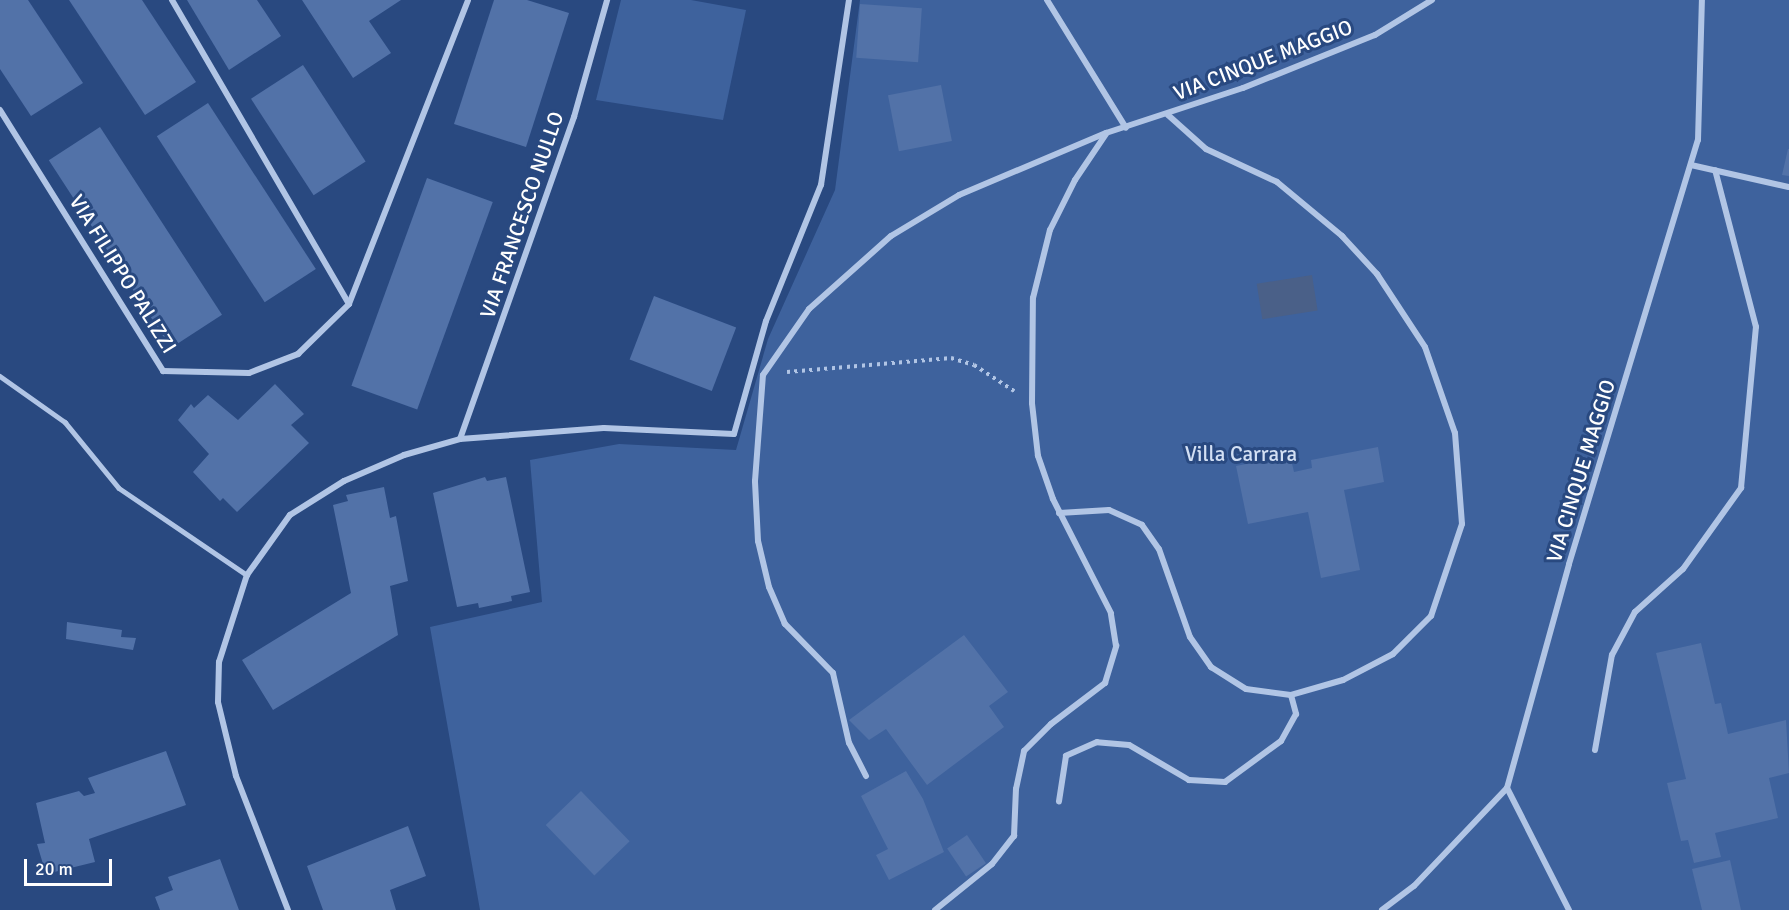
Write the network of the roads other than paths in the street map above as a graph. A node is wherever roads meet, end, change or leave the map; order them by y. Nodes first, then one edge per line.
1 (172, 0) edge
2 (468, 0) edge
3 (607, 0) edge
4 (849, 0) edge
5 (1047, 0) edge
6 (1432, 0) edge
7 (1702, 0) edge
8 (0, 110) edge
9 (1168, 115) junction
10 (1126, 128) junction
11 (1106, 133) junction
12 (1691, 165) junction
13 (1715, 170) junction
14 (1789, 187) edge
15 (349, 304) junction
16 (0, 376) edge
17 (460, 440) junction
18 (1059, 513) junction
19 (247, 575) junction
20 (1291, 695) junction
21 (1595, 750) dead end
22 (866, 776) dead end
23 (1507, 788) junction
24 (1059, 801) dead end
25 (288, 910) edge
26 (935, 910) edge
27 (1382, 910) edge
28 (1569, 910) edge

1 - 15 street
2 - 15 street, VIA FILIPPO PALIZZI
3 - 17 street, VIA FRANCESCO NULLO
4 - 17 street
5 - 10 street
6 - 9 street, VIA CINQUE MAGGIO
7 - 12 street, VIA CINQUE MAGGIO
8 - 15 street, VIA FILIPPO PALIZZI
9 - 10 street, VIA CINQUE MAGGIO
9 - 20 street, VIA CINQUE MAGGIO
10 - 11 street, VIA CINQUE MAGGIO
11 - 18 street
11 - 22 street, VIA CINQUE MAGGIO
12 - 13 street
12 - 23 street, VIA CINQUE MAGGIO
13 - 14 street
13 - 21 street
16 - 19 lane
17 - 19 street
18 - 20 street, VIA CINQUE MAGGIO
18 - 26 street
19 - 25 street
20 - 24 street
23 - 27 street, VIA CINQUE MAGGIO
23 - 28 street

